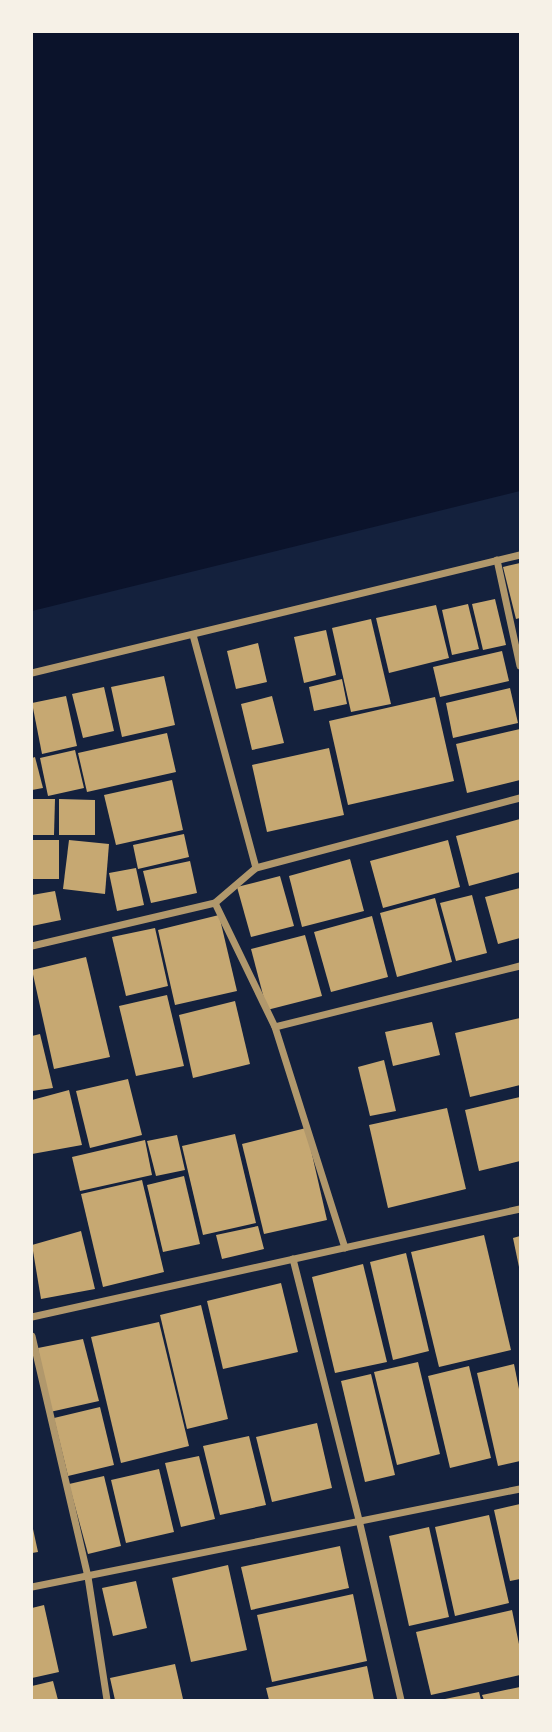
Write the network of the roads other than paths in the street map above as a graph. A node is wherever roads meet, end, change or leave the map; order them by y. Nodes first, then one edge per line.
1 (520, 555) edge
2 (497, 561) junction
3 (193, 635) junction
4 (520, 666) edge
5 (32, 673) edge
6 (520, 797) edge
7 (256, 868) junction
8 (215, 903) junction
9 (32, 946) edge
10 (520, 966) edge
11 (275, 1027) junction
12 (520, 1209) edge
13 (345, 1248) junction
14 (293, 1259) junction
15 (32, 1317) edge
16 (32, 1336) edge
17 (520, 1489) edge
18 (359, 1520) junction
19 (88, 1577) junction
20 (32, 1587) edge
21 (107, 1700) edge
22 (401, 1700) edge

1 - 2 street
2 - 3 street
2 - 4 street
3 - 5 street
3 - 7 street
6 - 7 street
7 - 8 street
8 - 9 street
8 - 11 street
10 - 11 street
11 - 13 street
12 - 13 street
13 - 14 street
14 - 15 street
14 - 18 street
16 - 19 street
17 - 18 street
18 - 19 street
18 - 22 street
19 - 20 street
19 - 21 street

